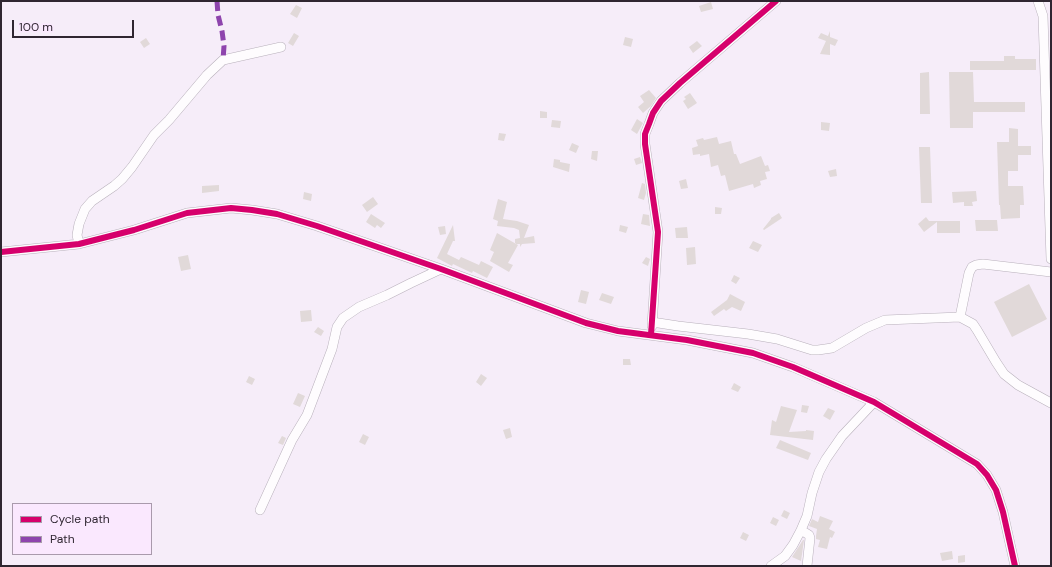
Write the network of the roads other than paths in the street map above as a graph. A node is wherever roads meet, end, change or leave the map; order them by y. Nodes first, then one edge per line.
1 (776, 1) edge
2 (1038, 1) edge
3 (281, 47) dead end
4 (79, 244) junction
5 (1, 252) edge
6 (1051, 260) edge
7 (441, 269) junction
8 (1051, 272) edge
9 (960, 317) junction
10 (652, 322) junction
11 (652, 335) junction
12 (874, 402) junction
13 (1051, 403) edge
14 (260, 510) dead end
15 (801, 530) junction
16 (772, 566) edge
17 (807, 566) edge
18 (1015, 566) edge

1 - 10 street
2 - 6 street
3 - 4 street
4 - 5 street
4 - 7 street
7 - 11 street
7 - 14 street
8 - 9 street
9 - 10 street
9 - 13 street
10 - 11 street
11 - 12 street
12 - 15 street
12 - 18 street
15 - 16 street
15 - 17 street

